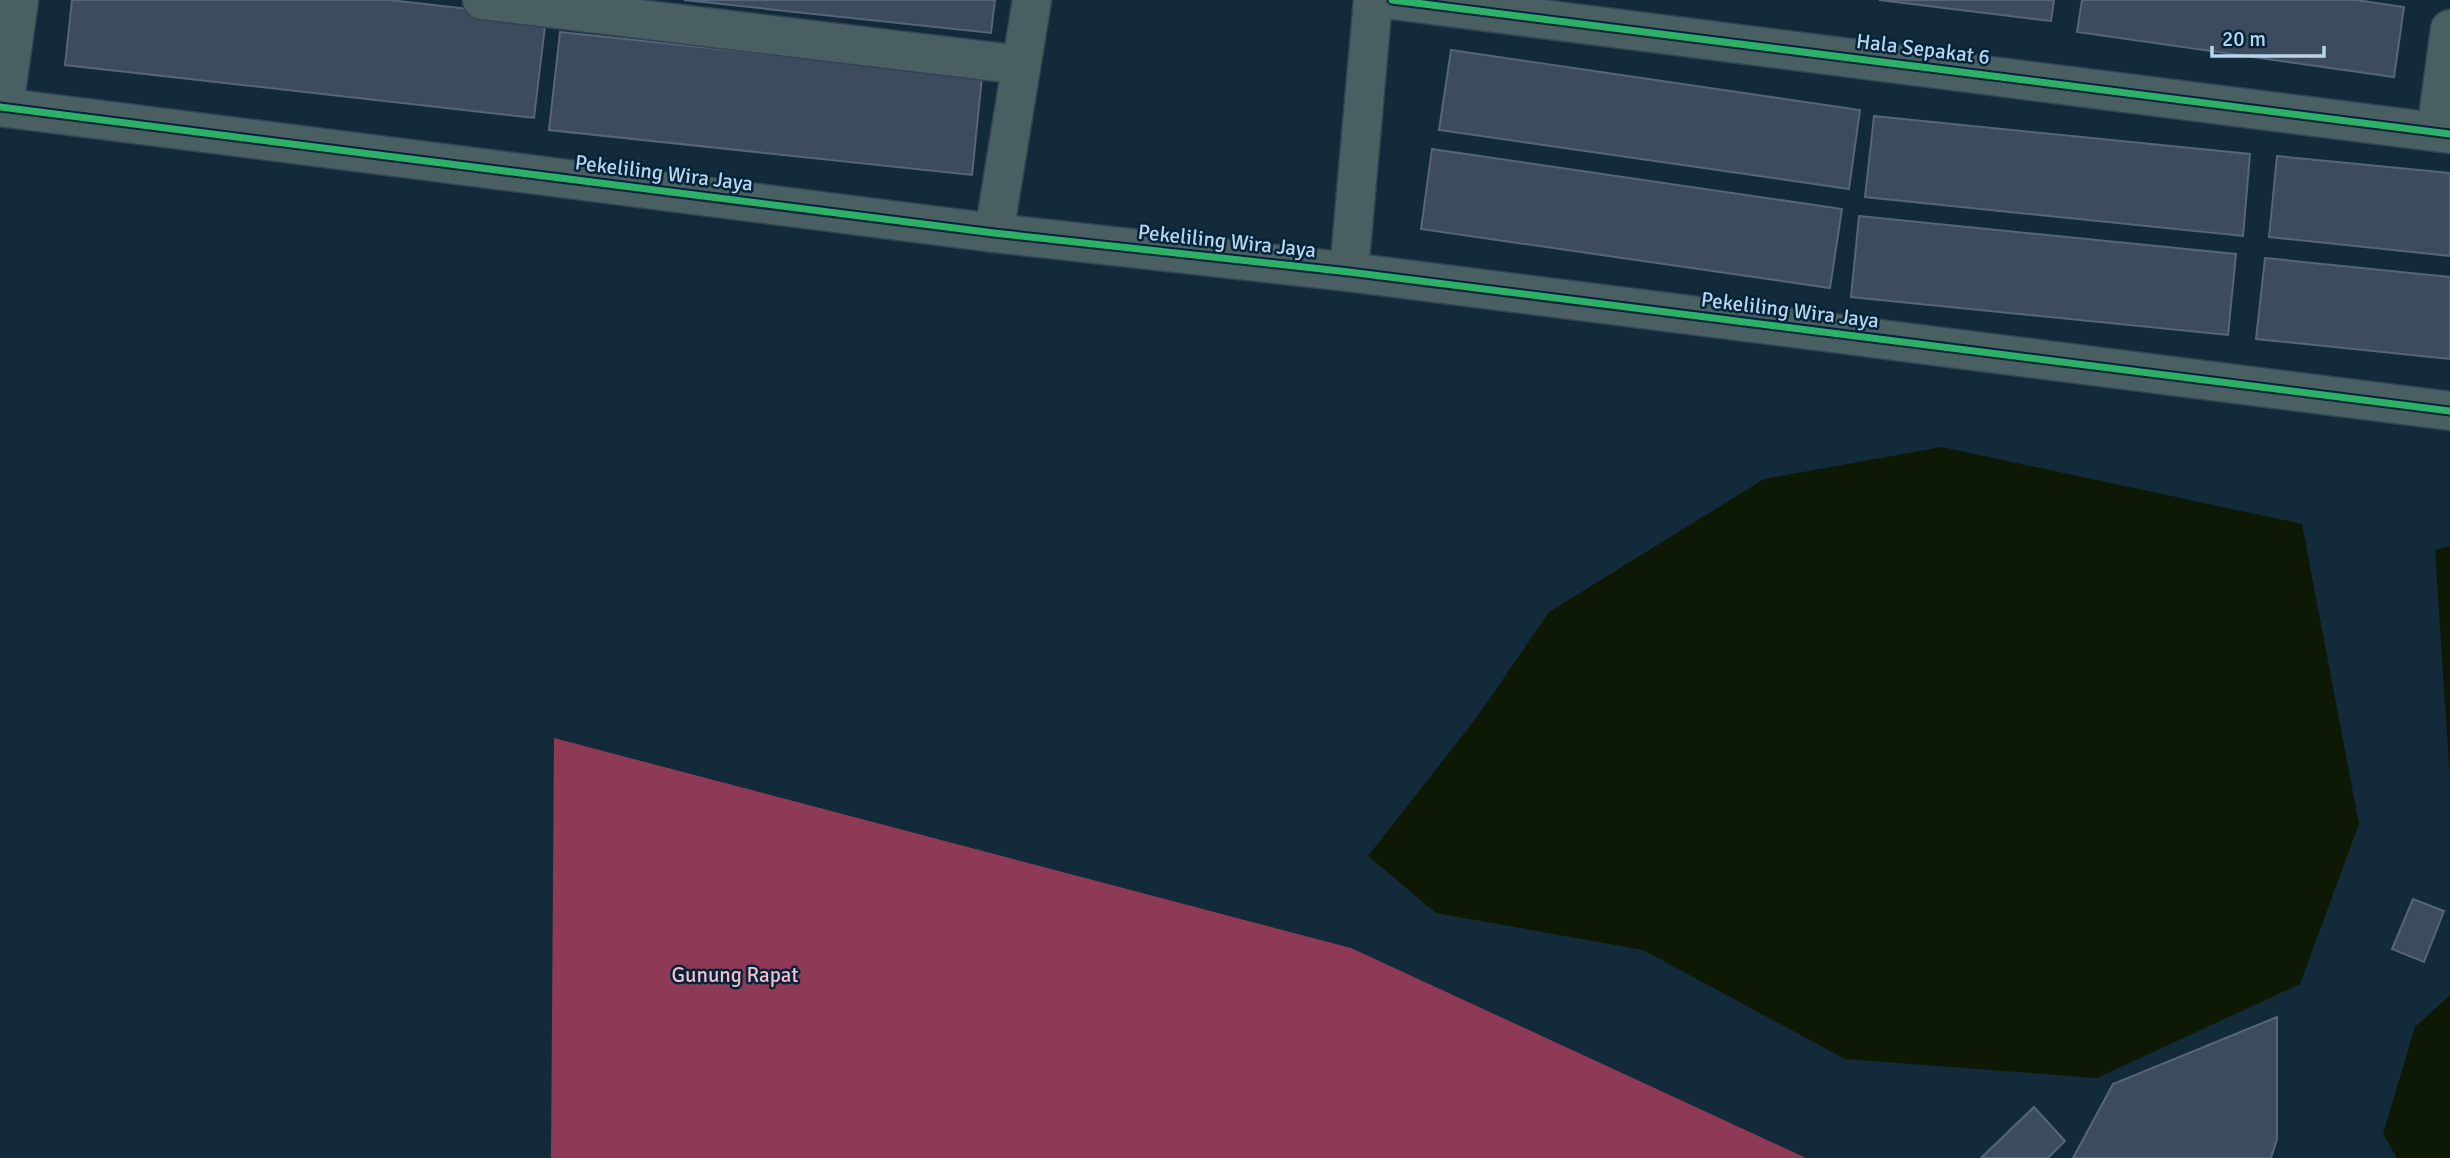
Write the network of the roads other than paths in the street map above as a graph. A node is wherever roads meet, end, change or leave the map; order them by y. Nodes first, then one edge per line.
1 (19, 0) edge
2 (482, 0) edge
3 (1031, 0) edge
4 (1373, 0) edge
5 (1392, 0) edge
6 (1590, 12) edge
7 (2450, 29) edge
8 (1020, 65) junction
9 (2, 106) edge
10 (2443, 133) edge
11 (994, 233) junction
12 (1349, 272) junction
13 (2450, 411) edge

1 - 9 street
2 - 8 street
3 - 8 street
4 - 12 street
5 - 6 street, Hala Sepakat 6
6 - 10 street, Hala Sepakat 6
7 - 10 street
8 - 11 street
9 - 11 street, Pekeliling Wira Jaya
11 - 12 street, Pekeliling Wira Jaya
12 - 13 street, Pekeliling Wira Jaya

